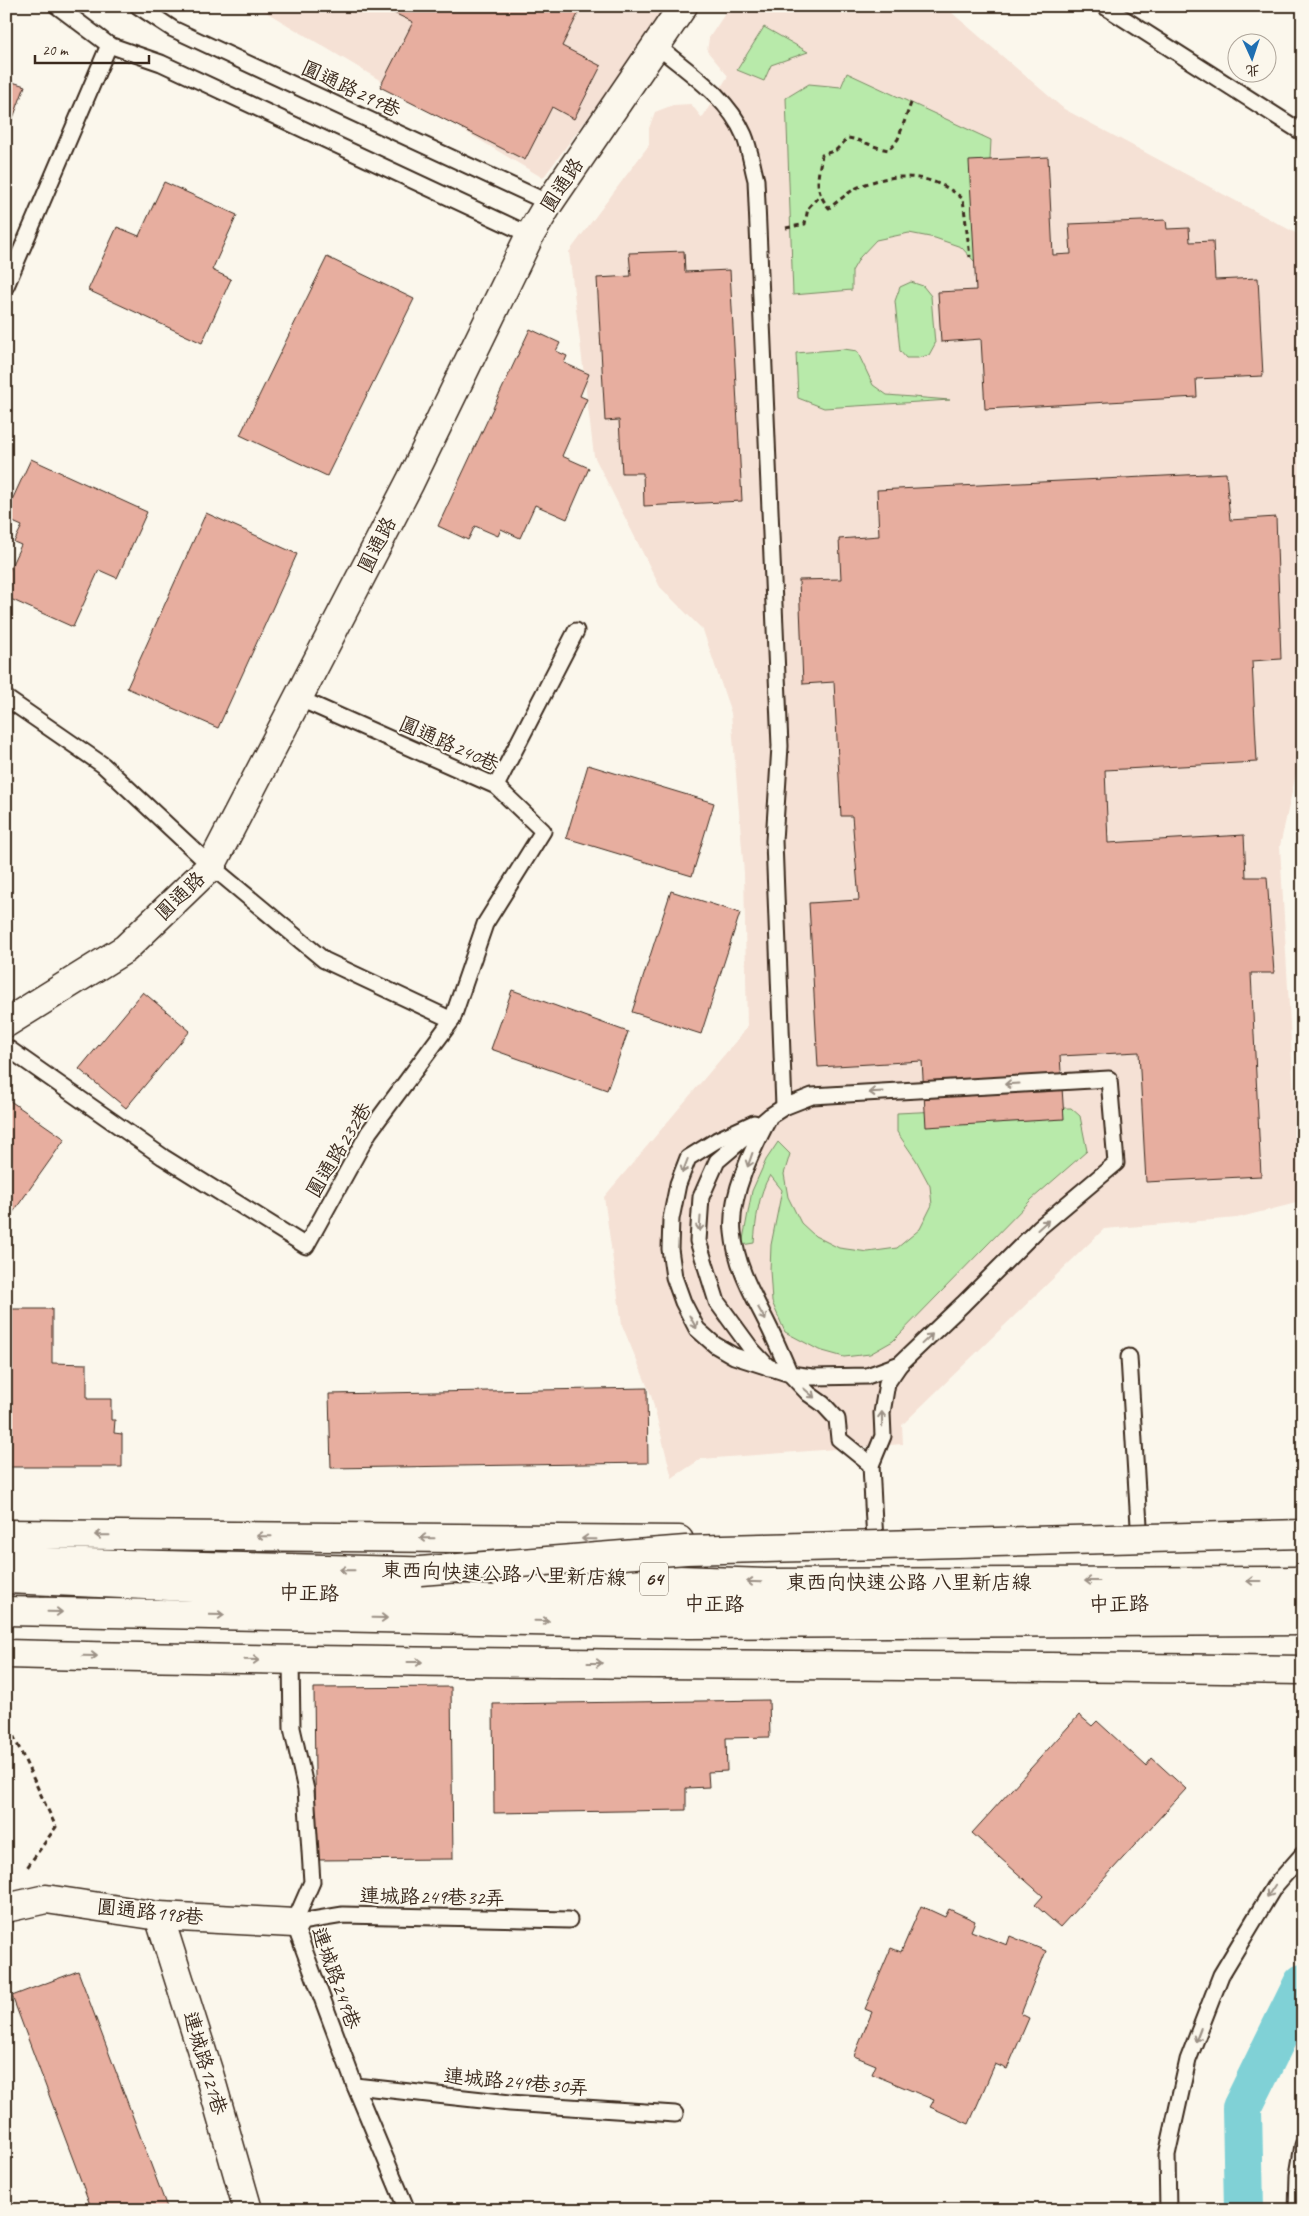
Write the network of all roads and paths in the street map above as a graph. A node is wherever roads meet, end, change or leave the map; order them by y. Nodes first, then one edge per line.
1 (57, 6) edge
2 (138, 6) edge
3 (684, 6) edge
4 (1104, 6) edge
5 (109, 45) junction
6 (656, 45) junction
7 (911, 103) dead end
8 (1303, 132) edge
9 (819, 196) junction
10 (549, 203) junction
11 (758, 232) junction
12 (530, 235) junction
13 (970, 257) dead end
14 (6, 286) edge
15 (576, 631) dead end
16 (6, 698) edge
17 (298, 698) junction
18 (496, 786) junction
19 (211, 866) junction
20 (452, 1020) junction
21 (6, 1023) edge
22 (6, 1046) edge
23 (784, 1107) junction
24 (770, 1116) junction
25 (1129, 1358) dead end
26 (900, 1364) junction
27 (769, 1368) junction
28 (790, 1374) junction
29 (871, 1465) junction
30 (6, 1534) edge
31 (1303, 1534) edge
32 (1303, 1538) edge
33 (875, 1542) junction
34 (1140, 1542) junction
35 (6, 1561) edge
36 (420, 1571) junction
37 (6, 1579) edge
38 (1303, 1581) edge
39 (1303, 1604) edge
40 (6, 1611) edge
41 (1303, 1621) edge
42 (6, 1654) edge
43 (292, 1661) junction
44 (1303, 1670) edge
45 (6, 1720) edge
46 (1303, 1854) edge
47 (23, 1873) dead end
48 (6, 1908) edge
49 (159, 1916) junction
50 (569, 1920) dead end
51 (294, 1924) junction
52 (355, 2086) junction
53 (675, 2114) dead end
54 (1303, 2145) edge
55 (248, 2210) edge
56 (407, 2210) edge
57 (1168, 2210) edge
58 (1297, 2210) edge

1 - 5 lane
2 - 10 lane, 圓通路299巷
3 - 6 main road, 圓通路
4 - 8 lane
5 - 12 lane
5 - 14 lane
6 - 10 main road, 圓通路
6 - 11 lane
7 - 9 path
9 - 11 path
9 - 13 path
10 - 12 main road, 圓通路
11 - 23 lane
12 - 17 main road, 圓通路
15 - 18 lane
16 - 19 lane
17 - 18 lane, 圓通路240巷
17 - 19 main road, 圓通路
18 - 20 lane, 圓通路240巷
19 - 20 lane
19 - 21 main road, 圓通路
20 - 22 lane, 圓通路232巷
23 - 24 lane
26 -> 23 lane
24 -> 27 lane
24 -> 27 lane
24 -> 28 lane
25 - 34 lane
26 - 28 lane
29 -> 26 lane
27 - 28 lane
28 -> 29 lane
29 - 33 lane
33 -> 30 main road
31 - 36 main road, bridge
32 - 34 main road
33 - 34 main road
36 -> 35 main road, 東西向快速公路 八里新店線 / 64
38 -> 36 main road, 東西向快速公路 八里新店線 / 64, bridge
37 - 39 main road, 中正路
40 -> 41 main road, 東西向快速公路 八里新店線 / 64
42 -> 43 main road
43 -> 44 main road
43 - 51 lane, 連城路249巷
45 - 47 path
46 -> 57 lane
48 - 49 main road, 圓通路198巷
49 - 51 main road, 圓通路198巷
49 - 55 main road, 連城路121巷
50 - 51 lane, 連城路249巷32弄
51 - 52 lane, 連城路249巷
52 - 53 lane, 連城路249巷30弄
52 - 56 lane, 連城路249巷
54 - 58 lane

